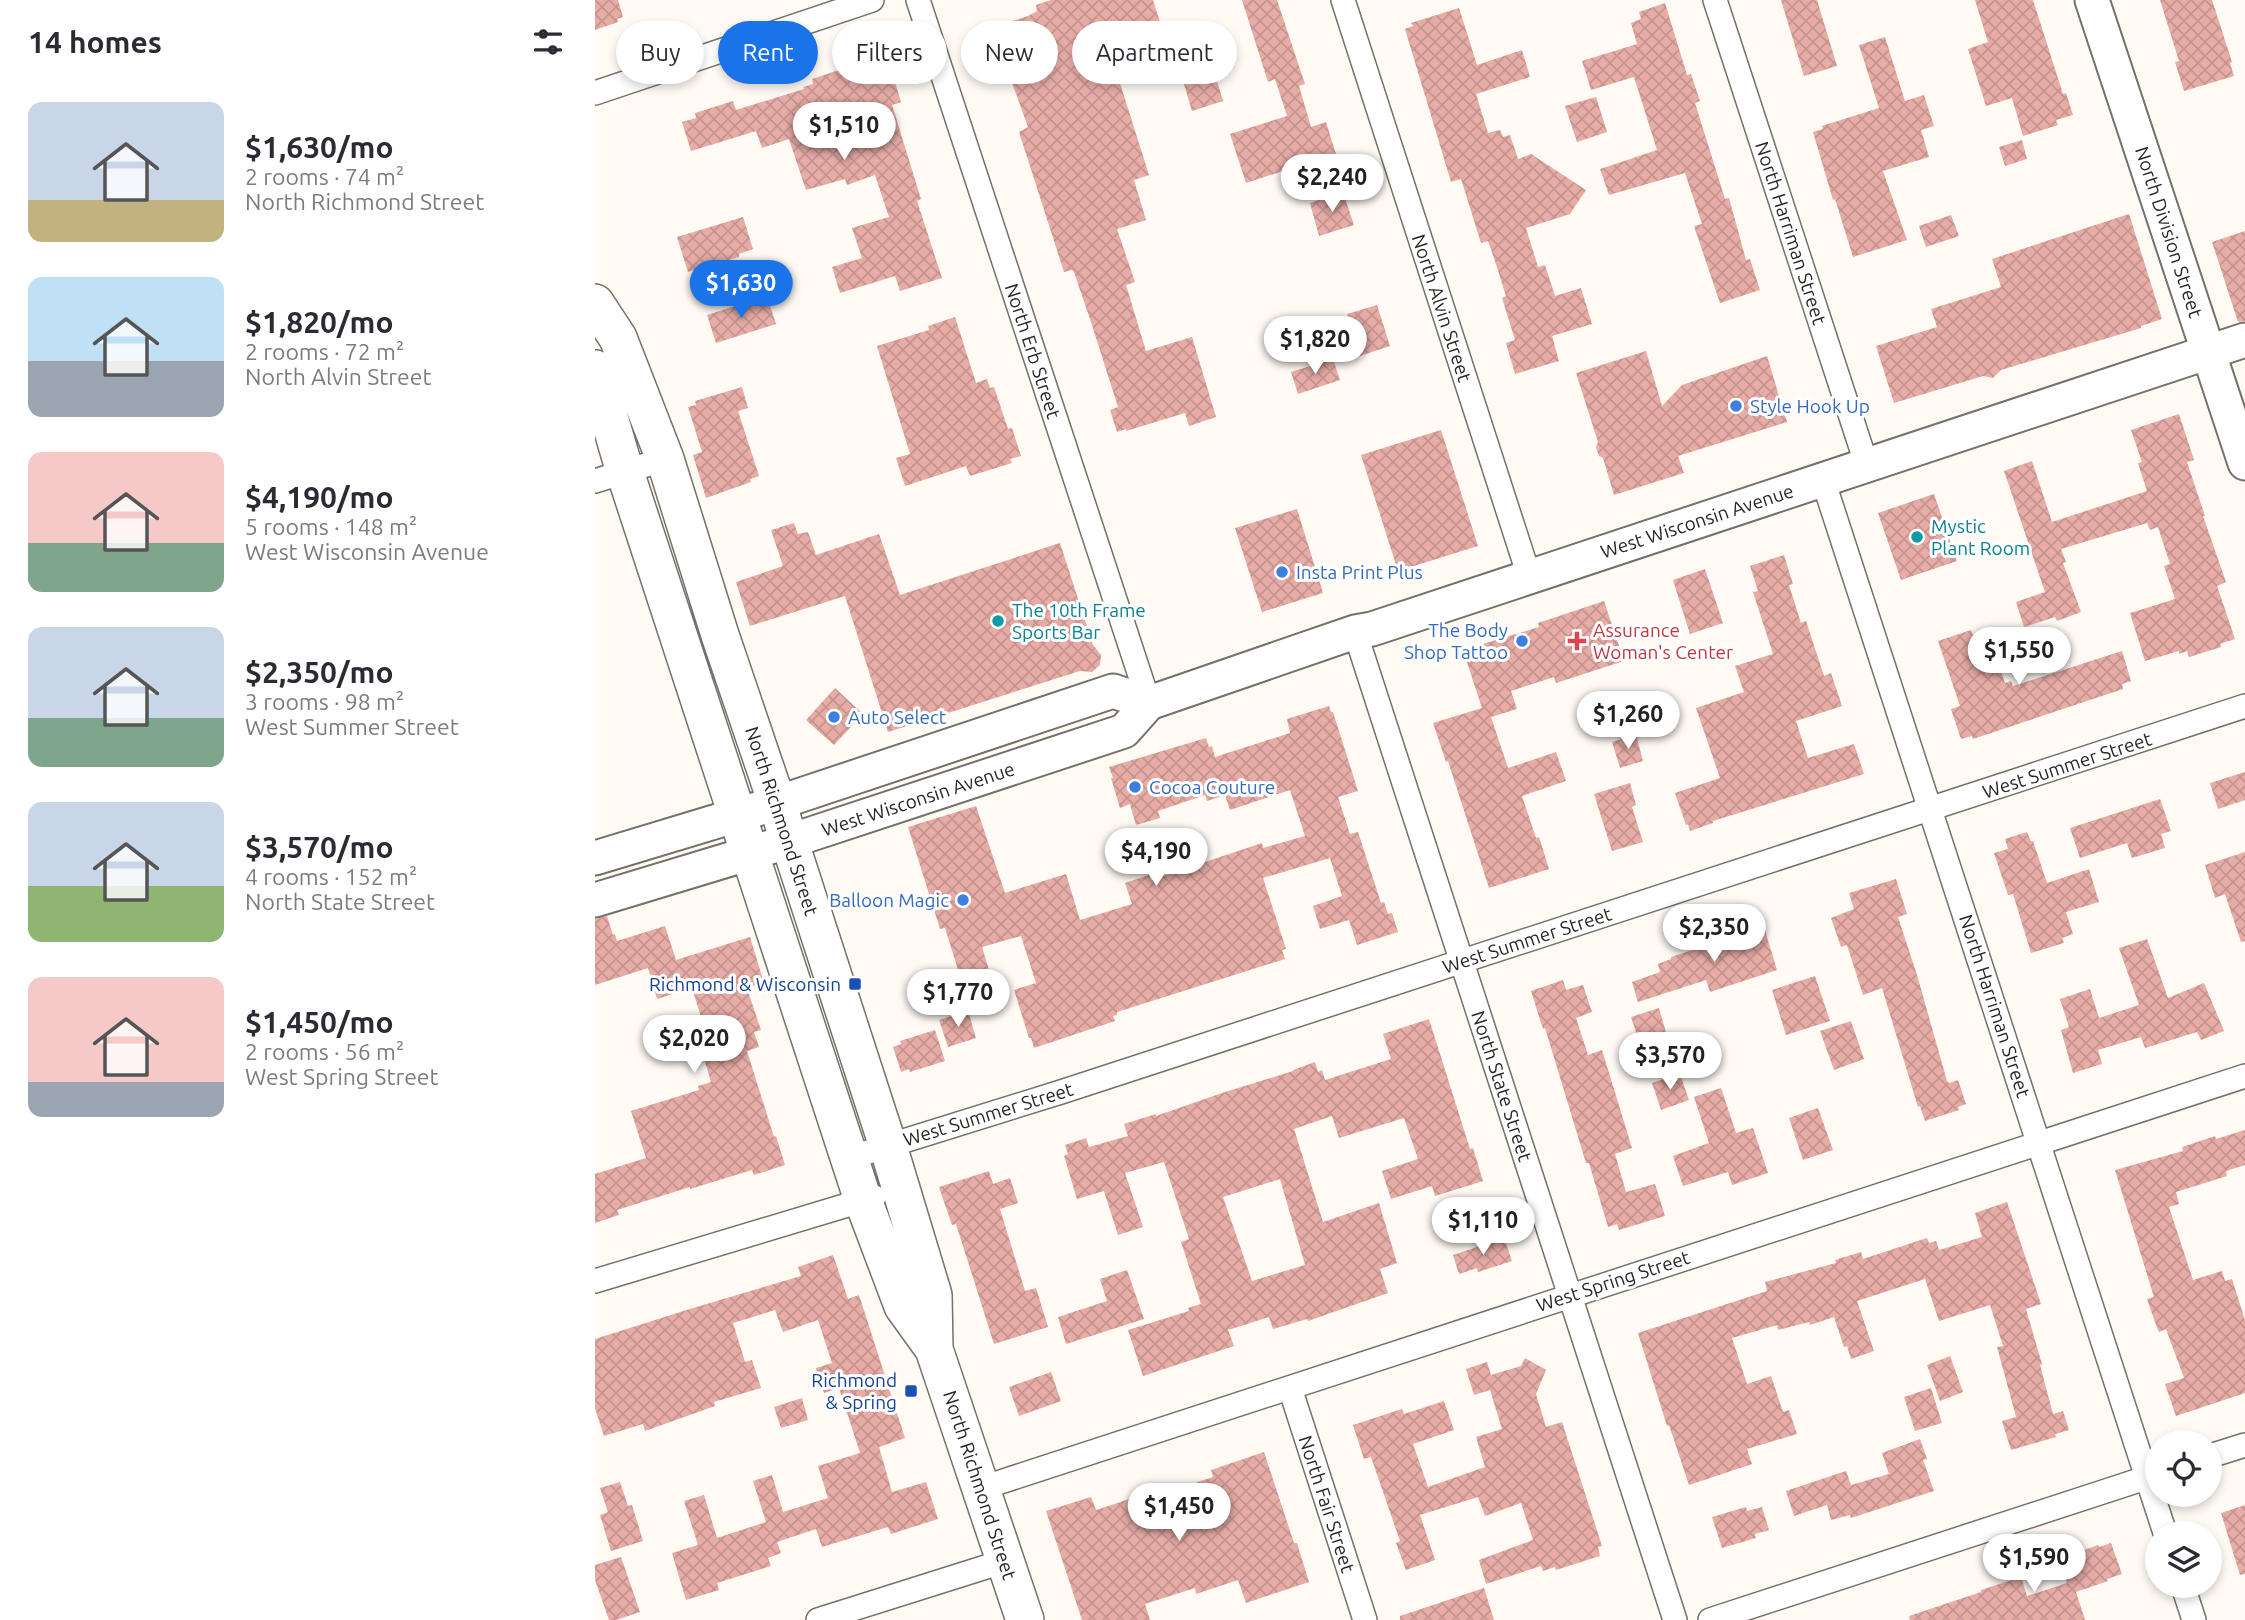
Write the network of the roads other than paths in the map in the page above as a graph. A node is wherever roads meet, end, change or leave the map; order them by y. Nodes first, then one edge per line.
1 (872, 0) edge
2 (918, 0) edge
3 (1343, 0) edge
4 (1715, 0) edge
5 (2092, 0) edge
6 (595, 93) edge
7 (595, 303) edge
8 (2245, 340) edge
9 (2209, 352) junction
10 (595, 369) edge
11 (665, 459) junction
12 (2245, 463) edge
13 (1867, 466) junction
14 (610, 477) edge
15 (1823, 480) junction
16 (1529, 576) junction
17 (1355, 632) junction
18 (1149, 702) junction
19 (2245, 706) edge
20 (777, 803) junction
21 (1931, 810) junction
22 (738, 815) junction
23 (790, 841) junction
24 (750, 853) junction
25 (595, 858) edge
26 (595, 900) edge
27 (1461, 961) junction
28 (2245, 1076) edge
29 (2040, 1143) junction
30 (887, 1146) junction
31 (849, 1158) junction
32 (901, 1189) junction
33 (863, 1200) junction
34 (595, 1281) edge
35 (1570, 1295) junction
36 (934, 1349) junction
37 (1290, 1388) junction
38 (2245, 1445) edge
39 (2222, 1452) edge
40 (2145, 1454) edge
41 (2145, 1477) edge
42 (982, 1488) junction
43 (1005, 1561) junction
44 (2187, 1598) edge
45 (818, 1620) edge
46 (1025, 1620) edge
47 (1365, 1620) edge
48 (1675, 1620) edge
49 (1710, 1620) edge
50 (2194, 1620) edge

1 - 6 street
2 - 18 street, North Erb Street
3 - 16 street, North Alvin Street
4 - 13 street, North Harriman Street
5 - 9 main road, North Division Street
7 - 11 main road, North Richmond Street
8 - 9 main road, West Wisconsin Avenue
9 - 12 main road, North Division Street
9 - 13 main road, West Wisconsin Avenue
10 - 14 main road, North Richmond Street
11 - 14 street
11 - 20 main road, North Richmond Street
13 - 15 main road, West Wisconsin Avenue
14 - 22 main road, North Richmond Street
15 - 16 main road, West Wisconsin Avenue
15 - 21 street, North Harriman Street
16 - 17 main road, West Wisconsin Avenue
17 - 18 main road, West Wisconsin Avenue
17 - 27 street, North State Street
18 - 20 main road, West Wisconsin Avenue
18 - 23 main road, West Wisconsin Avenue
19 - 21 street, West Summer Street
20 - 22 main road, West Wisconsin Avenue
20 - 23 main road, North Richmond Street
21 - 27 street, West Summer Street
21 - 29 street, North Harriman Street
22 - 24 main road, North Richmond Street
22 - 25 main road, West Wisconsin Avenue
23 - 24 main road, West Wisconsin Avenue
23 - 30 main road, North Richmond Street
24 - 26 main road, West Wisconsin Avenue
24 - 31 main road, North Richmond Street
27 - 30 street, West Summer Street
27 - 35 street, North State Street
28 - 29 street, West Spring Street
29 - 35 street, West Spring Street
29 - 40 street, North Harriman Street
30 - 31 street, West Summer Street
30 - 32 main road, North Richmond Street
31 - 33 main road, North Richmond Street
32 - 33 street
32 - 36 main road, North Richmond Street
33 - 34 street
33 - 36 main road, North Richmond Street
35 - 37 street, West Spring Street
35 - 48 street, North State Street
36 - 42 main road, North Richmond Street
37 - 42 street, West Spring Street
37 - 47 street, North Fair Street
38 - 39 street
41 - 49 street
42 - 43 main road, North Richmond Street
43 - 45 street
43 - 46 main road, North Richmond Street
44 - 50 street

